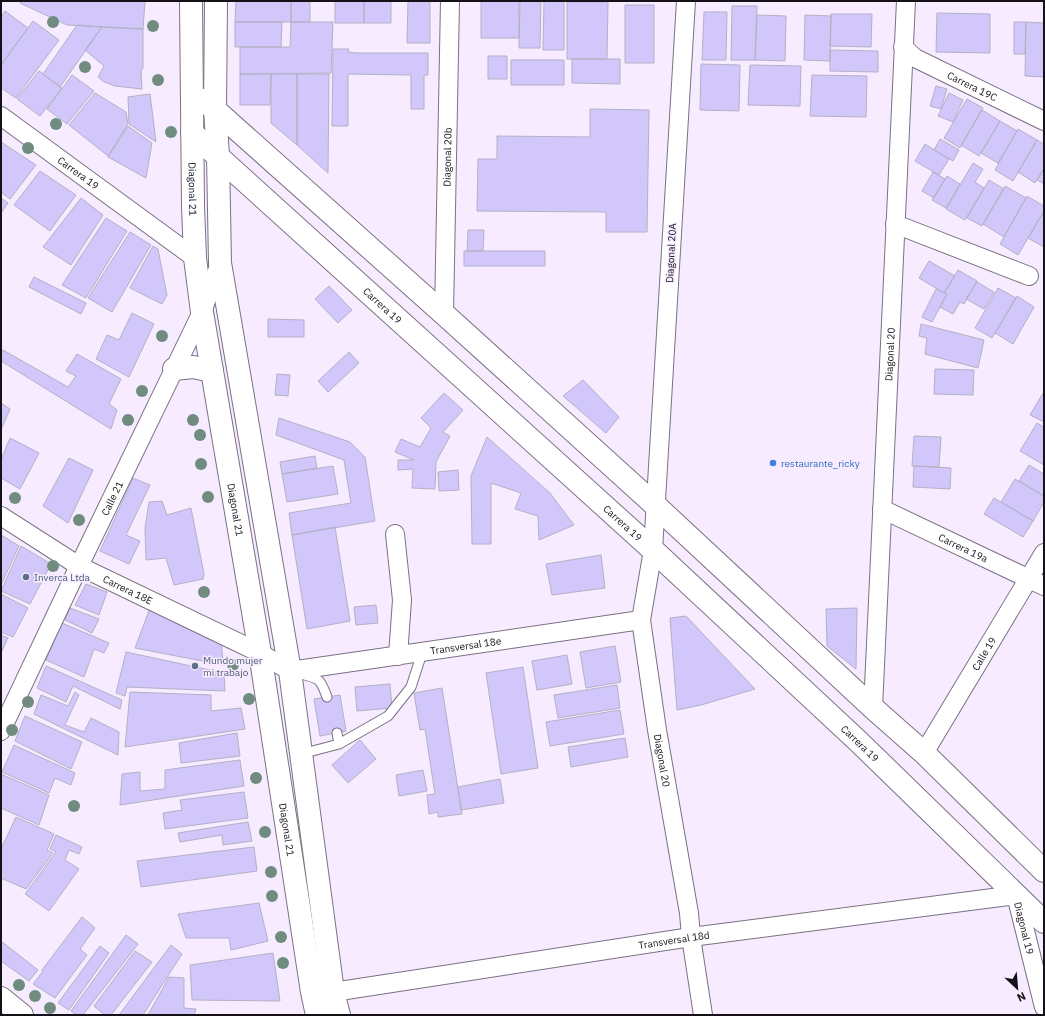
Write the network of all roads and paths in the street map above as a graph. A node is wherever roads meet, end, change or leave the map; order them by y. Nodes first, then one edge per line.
1 (191, 1) edge
2 (216, 1) edge
3 (450, 1) edge
4 (686, 1) edge
5 (906, 1) edge
6 (904, 47) junction
7 (191, 89) junction
8 (215, 109) junction
9 (1, 116) edge
10 (1044, 121) edge
11 (192, 133) junction
12 (218, 156) junction
13 (895, 224) junction
14 (195, 258) junction
15 (220, 263) junction
16 (1029, 276) dead end
17 (202, 312) junction
18 (444, 314) junction
19 (174, 369) junction
20 (212, 371) junction
21 (655, 505) junction
22 (882, 508) junction
23 (1, 516) edge
24 (395, 534) dead end
25 (653, 550) junction
26 (1044, 553) edge
27 (79, 566) junction
28 (1036, 582) edge
29 (641, 620) junction
30 (260, 653) junction
31 (422, 653) junction
32 (398, 656) junction
33 (290, 671) junction
34 (327, 697) dead end
35 (873, 708) junction
36 (1, 731) edge
37 (337, 733) dead end
38 (339, 744) junction
39 (301, 754) junction
40 (924, 754) junction
41 (1044, 871) edge
42 (1016, 895) junction
43 (1044, 922) edge
44 (691, 937) junction
45 (333, 992) junction
46 (1, 998) edge
47 (1044, 1006) edge
48 (22, 1015) edge
49 (317, 1015) edge
50 (338, 1015) edge
51 (703, 1015) edge

1 - 7 main road, Diagonal 21
2 - 8 main road
3 - 18 street, Diagonal 20b
4 - 21 street, Diagonal 20A
5 - 6 street, Diagonal 20
6 - 10 street, Carrera 19C
6 - 13 street, Diagonal 20
7 - 8 main road
7 - 11 main road, Diagonal 21
8 - 12 main road
8 - 18 main road
9 - 14 street, Carrera 19
11 - 12 main road, Carrera 19
11 - 14 main road, Diagonal 21
12 - 15 main road
12 - 25 main road, Carrera 19
13 - 16 street
13 - 22 street, Diagonal 20
14 - 17 main road, Diagonal 21
15 - 17 street, Calle 21
15 - 33 main road
17 - 19 street, Calle 21
17 - 20 main road, Diagonal 21
18 - 21 main road
19 - 20 main road
19 - 27 street, Calle 21
20 - 30 main road, Diagonal 21
21 - 25 street, Diagonal 20
21 - 35 main road
22 - 28 street, Carrera 19a
22 - 35 street, Diagonal 20
23 - 27 street, Carrera 18E
24 - 32 street
25 - 29 street, Diagonal 20
25 - 42 main road, Carrera 19
26 - 28 street, Calle 19
27 - 30 street, Carrera 18E
27 - 36 street, Calle 21
28 - 40 street, Calle 19
29 - 31 street, Transversal 18e
29 - 44 street, Diagonal 20
30 - 33 street, Carrera 18E
30 - 49 main road, Diagonal 21
31 - 32 street, Transversal 18e
31 - 38 lane
32 - 33 street, Transversal 18e
33 - 34 lane
33 - 39 main road
35 - 40 main road
37 - 38 lane
38 - 39 lane
39 - 45 main road
40 - 41 main road
42 - 43 main road, Carrera 19
42 - 44 street, Transversal 18d
42 - 47 street, Diagonal 19
44 - 45 street, Transversal 18d
44 - 51 street, Diagonal 20
45 - 50 main road
46 - 48 main road

